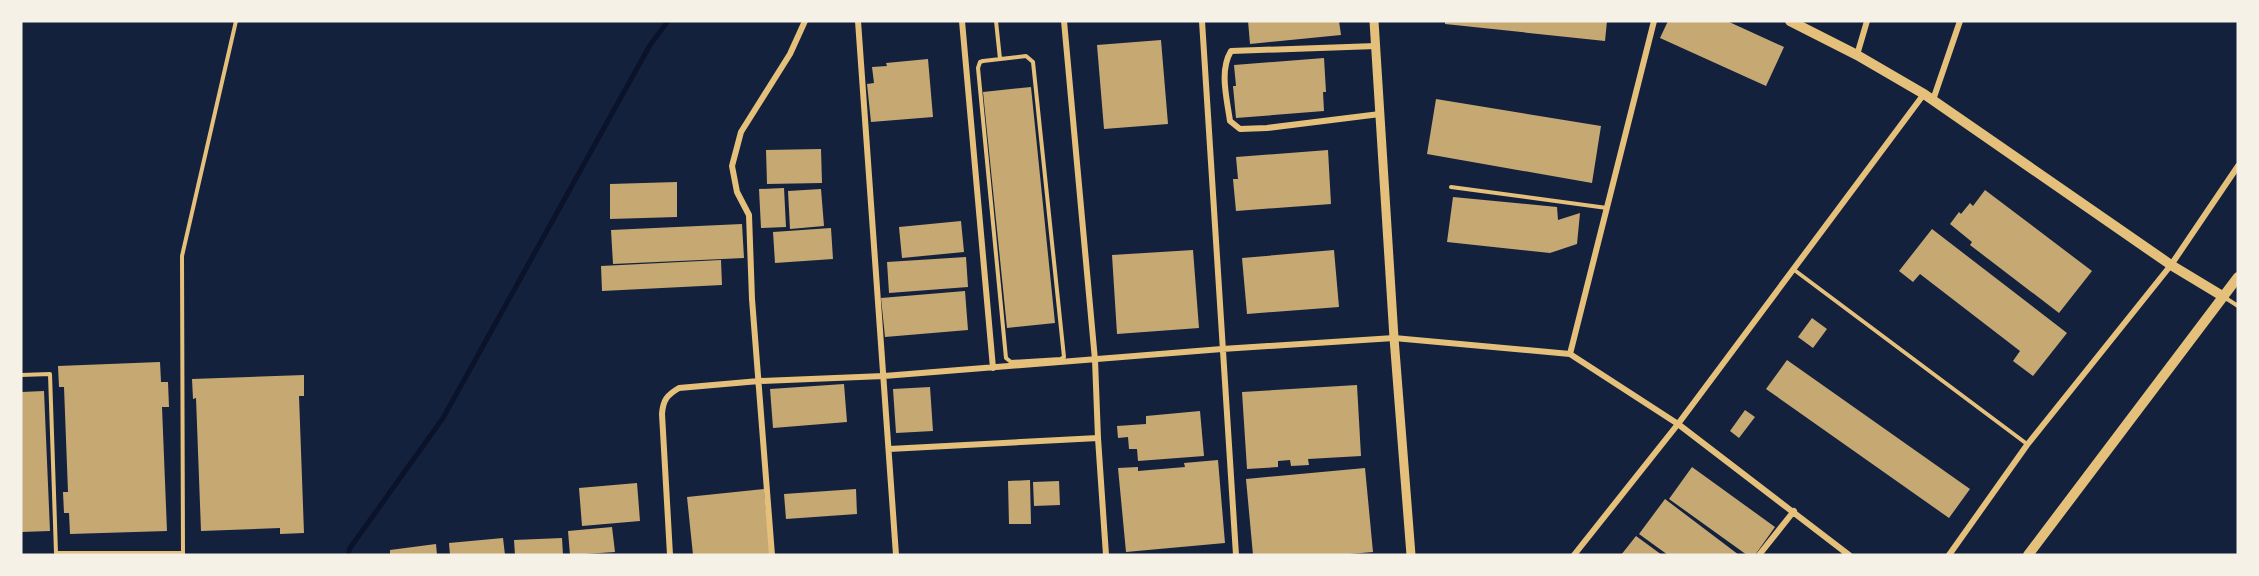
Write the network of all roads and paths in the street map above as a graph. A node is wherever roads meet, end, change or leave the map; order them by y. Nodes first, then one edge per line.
1 (236, 21) edge
2 (806, 21) edge
3 (858, 21) edge
4 (962, 21) edge
5 (996, 21) edge
6 (1064, 21) edge
7 (1202, 21) edge
8 (1374, 21) edge
9 (1654, 21) edge
10 (1790, 21) edge
11 (1867, 21) edge
12 (1960, 21) edge
13 (1376, 46) junction
14 (1857, 55) junction
15 (1000, 59) junction
16 (1928, 97) junction
17 (1380, 114) junction
18 (2238, 166) edge
19 (1451, 187) dead end
20 (1607, 208) junction
21 (2171, 265) junction
22 (1793, 269) junction
23 (2238, 277) edge
24 (2224, 297) junction
25 (2238, 306) edge
26 (1394, 338) junction
27 (1222, 349) junction
28 (1570, 354) junction
29 (1095, 360) junction
30 (993, 368) junction
31 (21, 375) edge
32 (884, 376) junction
33 (759, 381) junction
34 (1678, 424) junction
35 (1098, 438) junction
36 (2027, 445) junction
37 (889, 449) junction
38 (1794, 511) junction
39 (183, 554) edge
40 (670, 555) edge
41 (772, 555) edge
42 (895, 555) edge
43 (1106, 555) edge
44 (1236, 555) edge
45 (1412, 555) edge
46 (1574, 555) edge
47 (1759, 555) edge
48 (1849, 555) edge
49 (1949, 555) edge
50 (2028, 555) edge

1 - 39 lane
2 - 33 street
3 - 32 street
4 - 30 street
5 - 15 lane
6 - 29 street
7 - 27 street
8 - 13 street
9 - 20 street
10 - 14 main road
11 - 14 street
12 - 16 street
13 - 17 street
13 - 17 street
14 - 16 main road
15 - 15 lane
16 - 21 main road
16 - 22 street
17 - 26 street
18 - 21 street
19 - 20 lane
20 - 28 street
21 - 24 main road
21 - 36 street
22 - 34 street
22 - 36 lane
23 - 24 main road
24 - 25 lane
24 - 50 main road
26 - 27 street
26 - 28 street
26 - 45 street
27 - 29 street
27 - 44 street
28 - 34 street
29 - 30 street
29 - 35 street
30 - 32 street
31 - 39 lane
32 - 33 street
32 - 37 street
33 - 40 street
33 - 41 street
34 - 38 street
34 - 46 street
35 - 37 street
35 - 43 street
36 - 49 street
37 - 42 street
38 - 47 street
38 - 48 street

